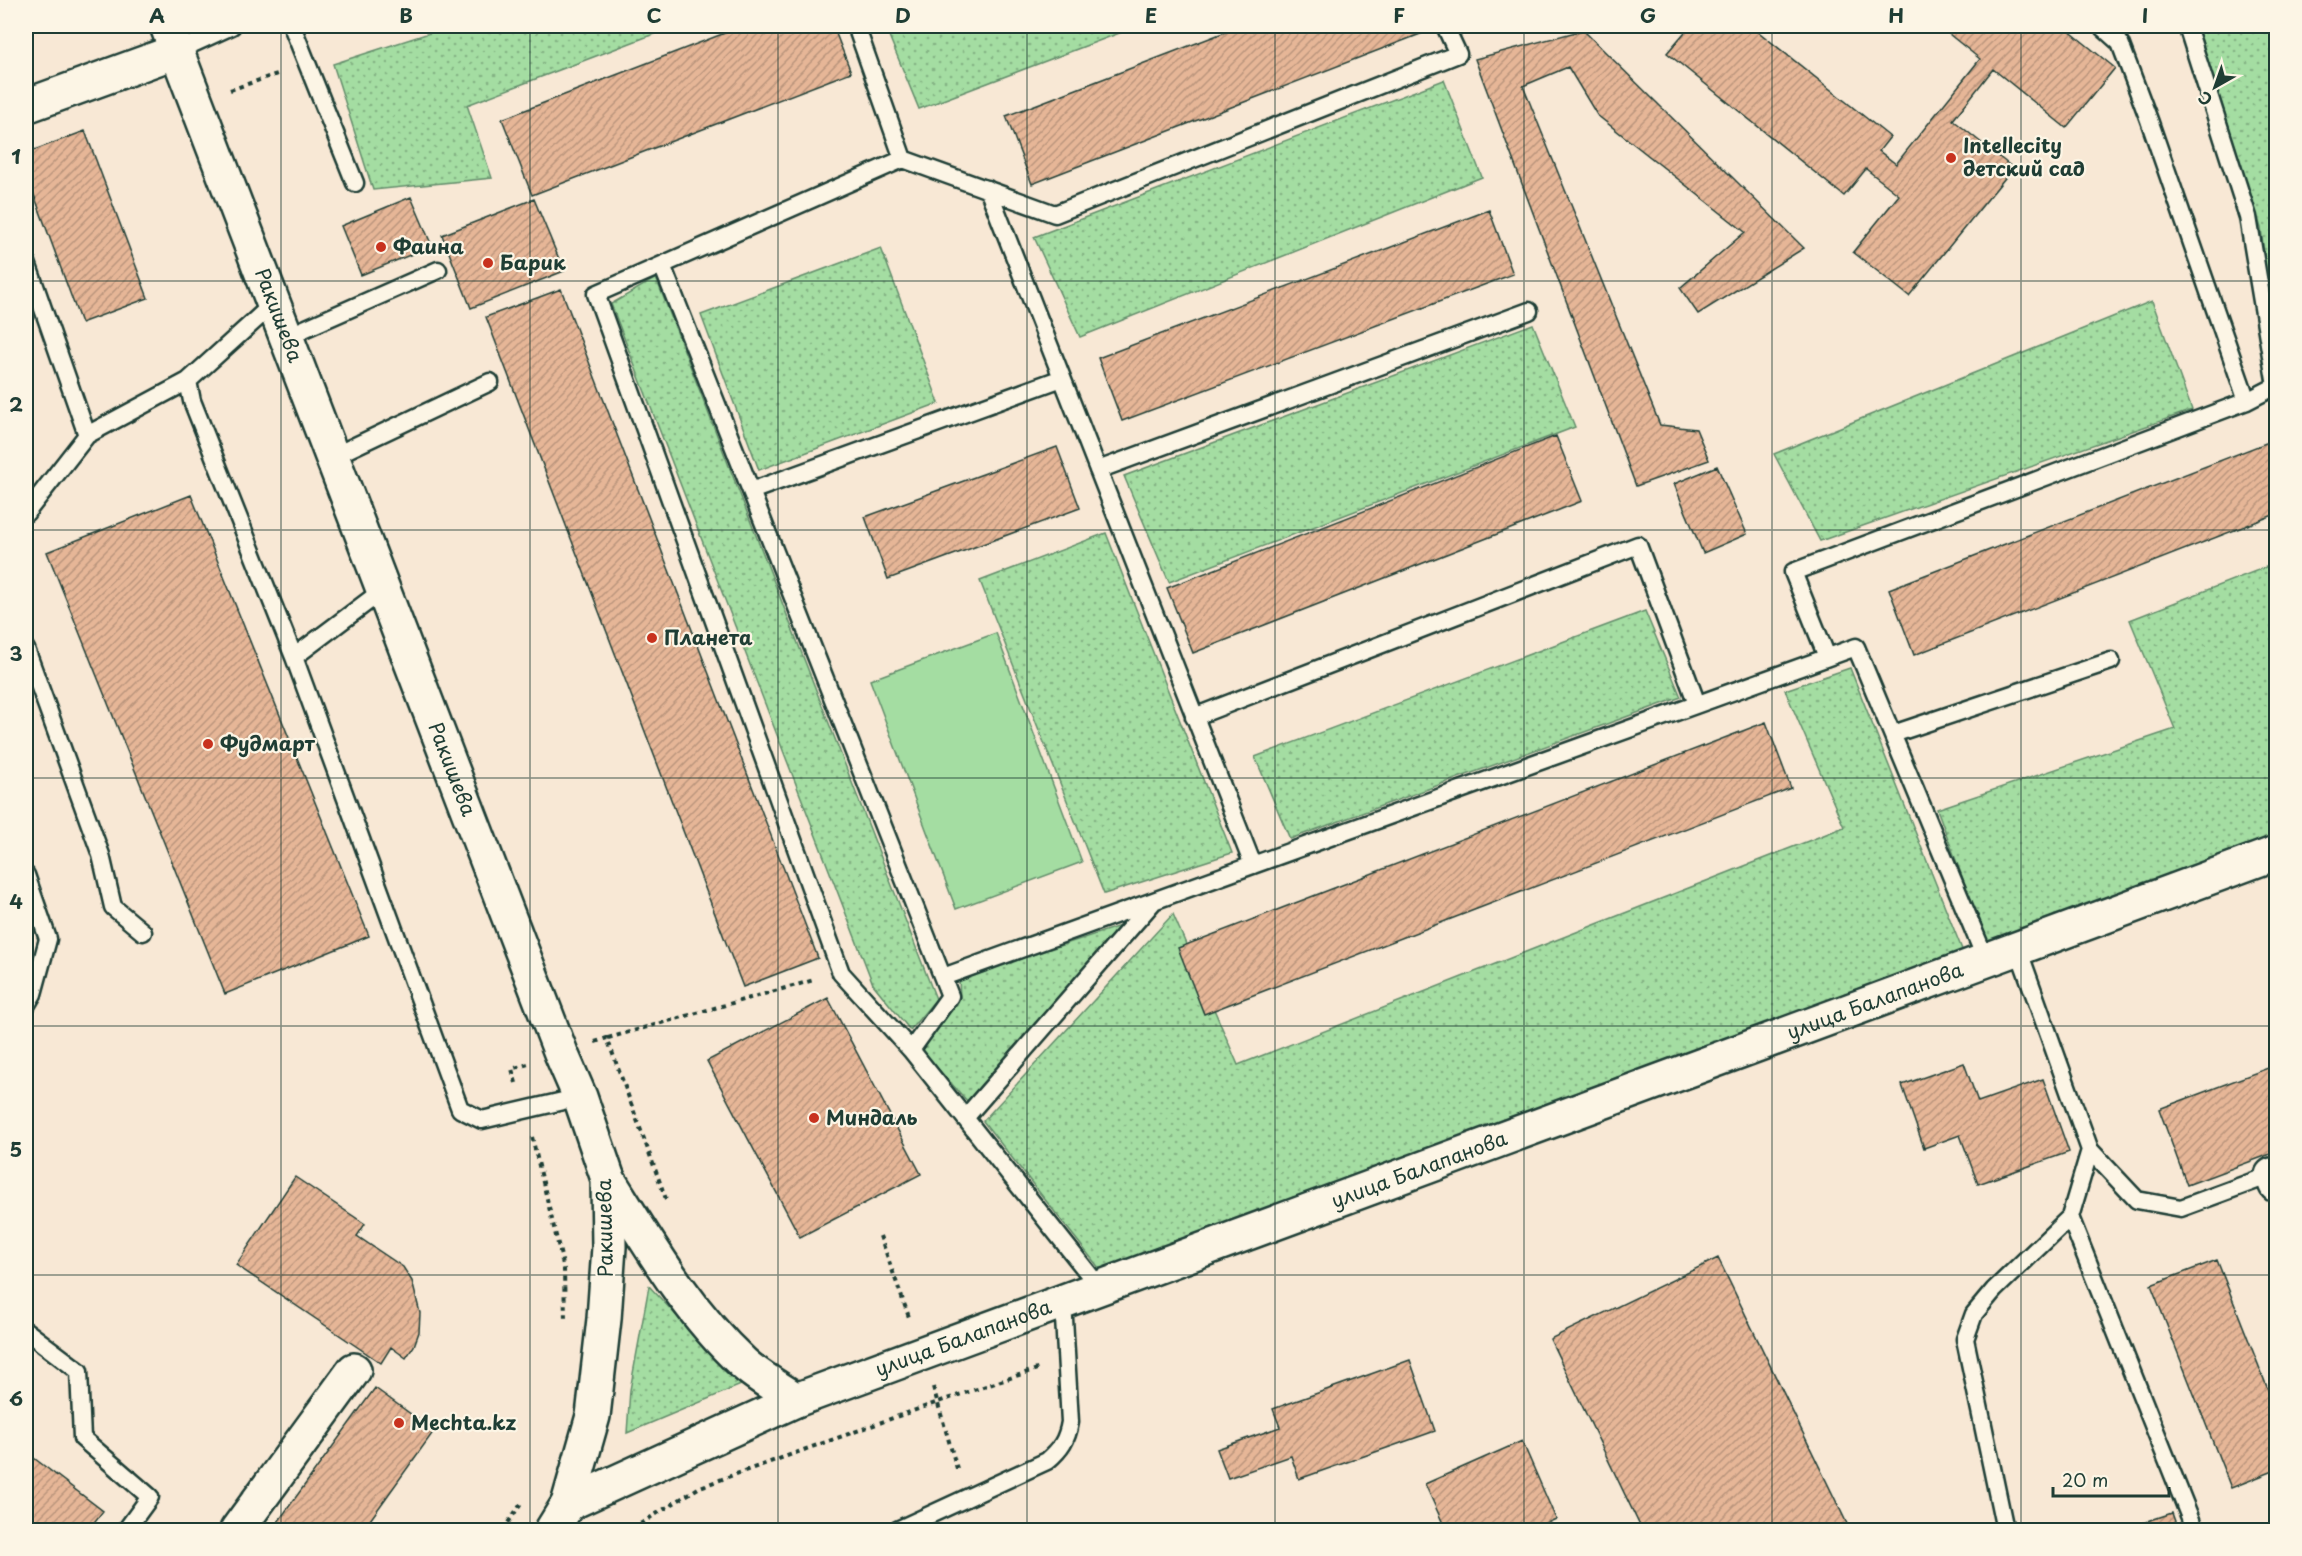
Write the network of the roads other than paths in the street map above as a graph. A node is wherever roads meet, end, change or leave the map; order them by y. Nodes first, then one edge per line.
1 (232, 26) edge
2 (291, 26) edge
3 (856, 26) edge
4 (1445, 26) edge
5 (2101, 26) edge
6 (2187, 26) edge
7 (172, 38) edge
8 (26, 106) edge
9 (903, 159) junction
10 (355, 183) dead end
11 (988, 189) junction
12 (26, 260) edge
13 (662, 265) junction
14 (438, 270) dead end
15 (274, 303) junction
16 (1529, 311) dead end
17 (288, 336) junction
18 (1062, 378) junction
19 (188, 381) junction
20 (490, 382) dead end
21 (2276, 386) edge
22 (2247, 401) junction
23 (87, 435) junction
24 (334, 456) junction
25 (1098, 470) junction
26 (751, 491) junction
27 (26, 513) edge
28 (383, 590) junction
29 (26, 649) edge
30 (294, 657) junction
31 (1827, 657) junction
32 (2111, 661) dead end
33 (1697, 705) junction
34 (1194, 717) junction
35 (1893, 734) junction
36 (2277, 853) edge
37 (1253, 865) junction
38 (26, 875) edge
39 (1154, 901) junction
40 (143, 933) dead end
41 (2018, 949) junction
42 (1986, 960) junction
43 (943, 977) junction
44 (26, 1006) edge
45 (911, 1050) junction
46 (580, 1097) junction
47 (965, 1118) junction
48 (2090, 1150) junction
49 (2275, 1178) edge
50 (608, 1179) junction
51 (2070, 1217) junction
52 (1100, 1288) junction
53 (1063, 1301) junction
54 (26, 1332) edge
55 (354, 1370) dead end
56 (796, 1400) junction
57 (560, 1517) edge
58 (126, 1530) edge
59 (237, 1530) edge
60 (897, 1530) edge
61 (2005, 1530) edge
62 (2195, 1530) edge

1 - 7 lane
2 - 10 lane
3 - 9 lane
4 - 11 lane
5 - 22 lane
6 - 21 lane
7 - 8 street
7 - 15 street, Ракишева
9 - 11 lane
9 - 13 lane
11 - 18 lane
12 - 23 lane
13 - 26 lane
13 - 45 lane
14 - 17 lane
15 - 17 street, Ракишева
15 - 19 lane
16 - 25 lane
17 - 24 street, Ракишева
18 - 25 lane
18 - 26 lane
19 - 23 lane
19 - 30 lane
20 - 24 lane
21 - 22 lane
22 - 31 lane
23 - 27 lane
24 - 28 street, Ракишева
25 - 34 lane
26 - 43 lane
28 - 30 lane
28 - 46 street, Ракишева
29 - 40 lane
30 - 46 lane
31 - 33 lane
31 - 35 lane
32 - 35 lane
33 - 34 lane
33 - 37 lane
34 - 37 lane
35 - 42 lane
36 - 41 street, улица Балапанова
37 - 39 lane
38 - 44 lane
39 - 43 lane
39 - 47 lane
41 - 42 street, улица Балапанова
41 - 48 lane
42 - 52 street, улица Балапанова
43 - 45 lane
45 - 47 lane
46 - 50 street, Ракишева
47 - 52 lane
48 - 49 lane
48 - 51 lane
50 - 56 street
50 - 57 street, Ракишева
51 - 61 lane
51 - 62 lane
52 - 53 street, улица Балапанова
53 - 56 street, улица Балапанова
53 - 60 lane
54 - 58 lane
55 - 59 street
56 - 57 street, улица Балапанова

